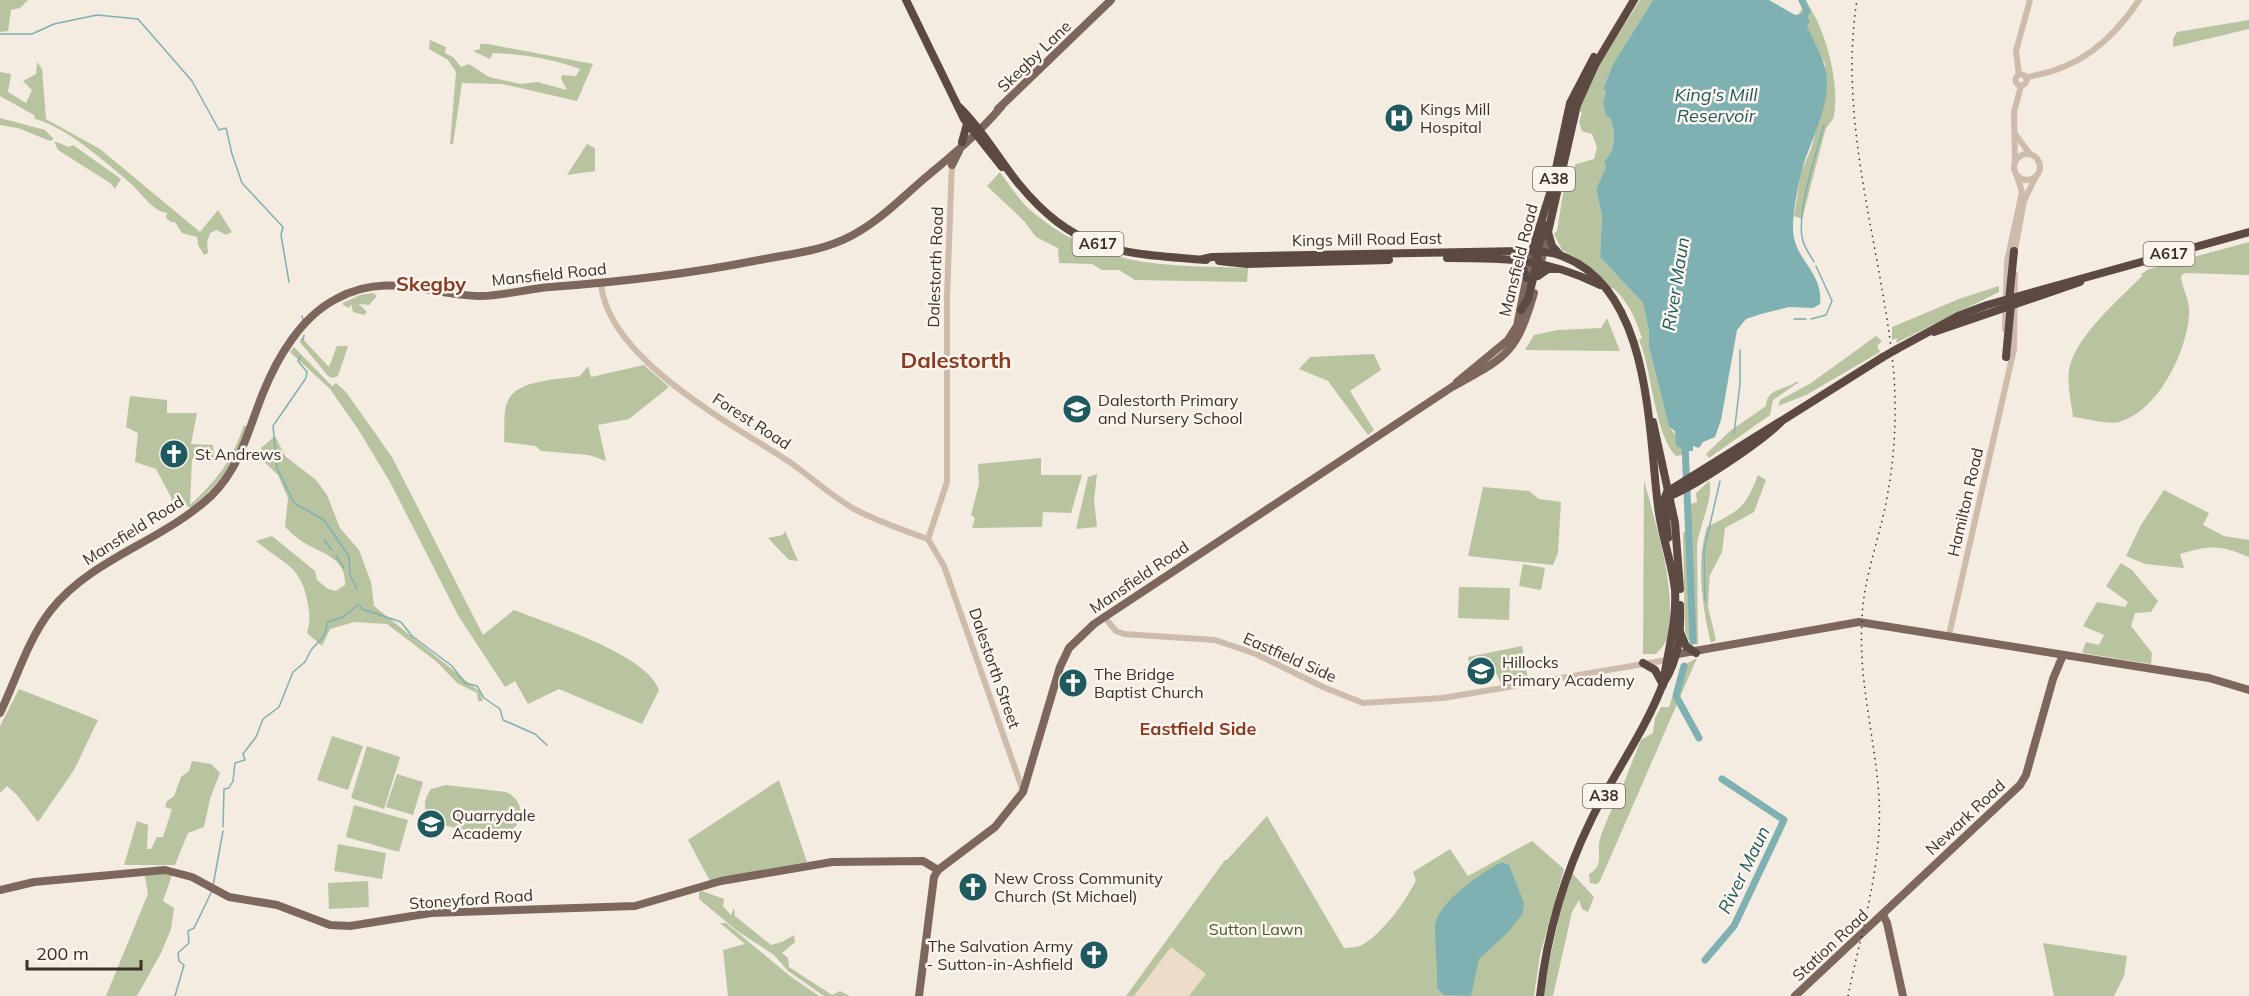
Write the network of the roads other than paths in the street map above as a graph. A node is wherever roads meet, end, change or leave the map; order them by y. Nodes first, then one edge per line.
1 (906, 0) edge
2 (1111, 0) edge
3 (1629, 0) edge
4 (1634, 0) edge
5 (2030, 0) edge
6 (2139, 0) edge
7 (1618, 20) junction
8 (2022, 76) junction
9 (974, 130) junction
10 (2014, 134) junction
11 (961, 145) junction
12 (2030, 154) junction
13 (949, 160) junction
14 (2015, 163) junction
15 (2017, 176) junction
16 (2036, 177) junction
17 (1555, 203) junction
18 (1548, 232) junction
19 (2249, 232) edge
20 (1536, 235) junction
21 (1474, 251) junction
22 (1505, 251) junction
23 (2014, 251) joint
24 (1560, 255) junction
25 (1537, 257) junction
26 (1203, 259) junction
27 (1513, 260) junction
28 (1563, 268) junction
29 (1538, 276) junction
30 (1527, 278) junction
31 (2089, 278) junction
32 (1589, 280) junction
33 (601, 284) junction
34 (1602, 287) junction
35 (2010, 302) junction
36 (1521, 310) junction
37 (1921, 336) junction
38 (2006, 357) joint
39 (2007, 374) junction
40 (1452, 387) junction
41 (1647, 404) junction
42 (1665, 470) junction
43 (1656, 485) junction
44 (1683, 485) junction
45 (1668, 494) junction
46 (1675, 523) junction
47 (928, 539) junction
48 (1670, 560) junction
49 (1105, 618) junction
50 (1680, 632) junction
51 (1949, 635) junction
52 (1693, 653) junction
53 (2063, 655) junction
54 (1672, 657) junction
55 (1648, 662) junction
56 (1662, 685) junction
57 (2249, 690) edge
58 (0, 713) edge
59 (1023, 792) junction
60 (938, 870) junction
61 (0, 890) edge
62 (1883, 915) junction
63 (919, 996) edge
64 (1540, 996) edge
65 (1795, 996) edge
66 (1903, 996) edge

1 - 9 highway, A617
2 - 9 main road, Skegby Lane
3 - 7 highway, A38
4 - 7 highway, A38
5 - 8 street
6 - 8 street
7 - 17 highway, Mansfield Road / A38
7 - 20 highway, Mansfield Road / A38
8 - 10 street, Hamilton Road
9 - 11 highway
9 - 11 main road, Mansfield Road
9 - 26 highway, Kings Mill Road East / A617
10 - 12 street
10 - 14 street, Hamilton Road
11 - 13 main road, Mansfield Road
12 - 14 street
12 - 16 street
13 - 33 main road, Mansfield Road
13 - 47 street, Dalestorth Road
14 - 15 street, Hamilton Road
15 - 16 street
15 - 35 street, Hamilton Road
16 - 23 street
17 - 18 highway, Mansfield Road / A38
17 - 25 highway
18 - 24 highway
18 - 25 main road, Mansfield Road
19 - 31 highway, A617
20 - 22 highway
20 - 25 highway, Mansfield Road / A38
21 - 22 highway, Kings Mill Road East / A617
21 - 25 highway
21 - 26 highway, Kings Mill Road East / A617
22 - 25 highway, Kings Mill Road East / A617
23 - 35 highway
24 - 25 highway, A617
24 - 34 highway, A38
25 - 27 highway, Kings Mill Road East / A617
25 - 28 highway, A617
25 - 29 main road, Mansfield Road
25 - 30 main road, Mansfield Road
25 - 32 highway
25 - 36 highway
26 - 27 highway, Kings Mill Road East / A617
27 - 30 highway
28 - 29 highway
28 - 32 highway, A617
29 - 40 main road, Mansfield Road
30 - 36 main road, Mansfield Road
31 - 35 highway, A617
31 - 35 highway, A617
32 - 34 highway, A38
33 - 47 street, Forest Road
33 - 58 main road, Mansfield Road
34 - 41 highway, A38
35 - 37 highway, A617
35 - 37 highway, A617
35 - 38 highway
35 - 39 street, Hamilton Road
36 - 40 main road, Mansfield Road
37 - 44 highway, A617, bridge
38 - 39 street, Hamilton Road
39 - 51 street, Hamilton Road
40 - 49 main road, Mansfield Road
41 - 42 highway, A38
41 - 43 highway, A38
42 - 44 highway
42 - 45 highway, A38
43 - 45 highway
43 - 48 highway, A38
44 - 45 highway, A617
44 - 46 highway
45 - 46 highway, A38
45 - 48 highway
46 - 50 highway, A38
47 - 59 street, Dalestorth Street
48 - 54 highway, A38
49 - 55 street, Eastfield Side
49 - 59 main road, Mansfield Road
50 - 52 highway
50 - 54 highway, A38
51 - 52 main road
51 - 53 main road
52 - 54 main road
53 - 57 main road
53 - 62 main road, Newark Road
54 - 55 street
54 - 56 highway, A38
55 - 56 highway
56 - 64 highway, A38
59 - 60 main road, Mansfield Road
60 - 61 main road, Stoneyford Road
60 - 63 main road
62 - 65 main road, Station Road
62 - 66 main road

